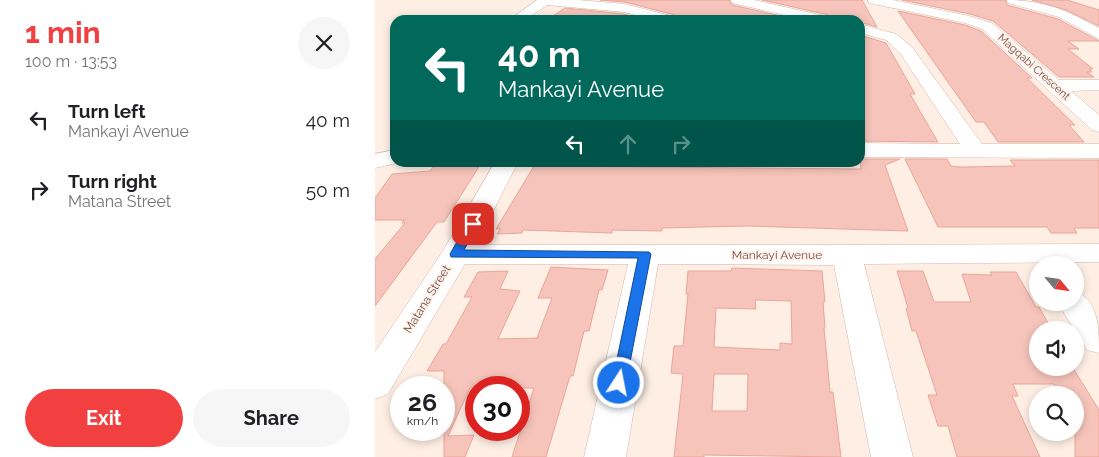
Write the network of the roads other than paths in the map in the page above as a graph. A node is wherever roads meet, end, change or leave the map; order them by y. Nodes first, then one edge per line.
1 (737, 0) edge
2 (793, 0) edge
3 (874, 0) edge
4 (1013, 0) edge
5 (545, 1) edge
6 (774, 9) junction
7 (524, 15) edge
8 (651, 15) edge
9 (801, 15) edge
10 (865, 29) edge
11 (1099, 34) edge
12 (1055, 86) junction
13 (1099, 86) edge
14 (1099, 126) edge
15 (865, 150) edge
16 (975, 150) junction
17 (1099, 151) edge
18 (390, 158) edge
19 (375, 161) edge
20 (504, 167) edge
21 (1099, 253) edge
22 (456, 254) junction
23 (645, 254) junction
24 (847, 255) junction
25 (1071, 256) edge
26 (1029, 259) edge
27 (1079, 311) edge
28 (1099, 340) edge
29 (375, 383) edge
30 (605, 457) edge
31 (892, 457) edge

1 - 6 street
2 - 6 street
3 - 12 street, Magqabi Crescent
4 - 11 street
5 - 7 street
5 - 8 street
6 - 9 street
10 - 16 street
12 - 13 street
12 - 14 street, Magqabi Crescent
15 - 16 street
16 - 17 street
18 - 19 street
20 - 22 street, Matana Street
21 - 25 street, Mankayi Avenue
22 - 23 street, Mankayi Avenue
22 - 29 street, Matana Street
23 - 24 street, Mankayi Avenue
23 - 30 street
24 - 26 street, Mankayi Avenue
24 - 31 street
27 - 28 street

